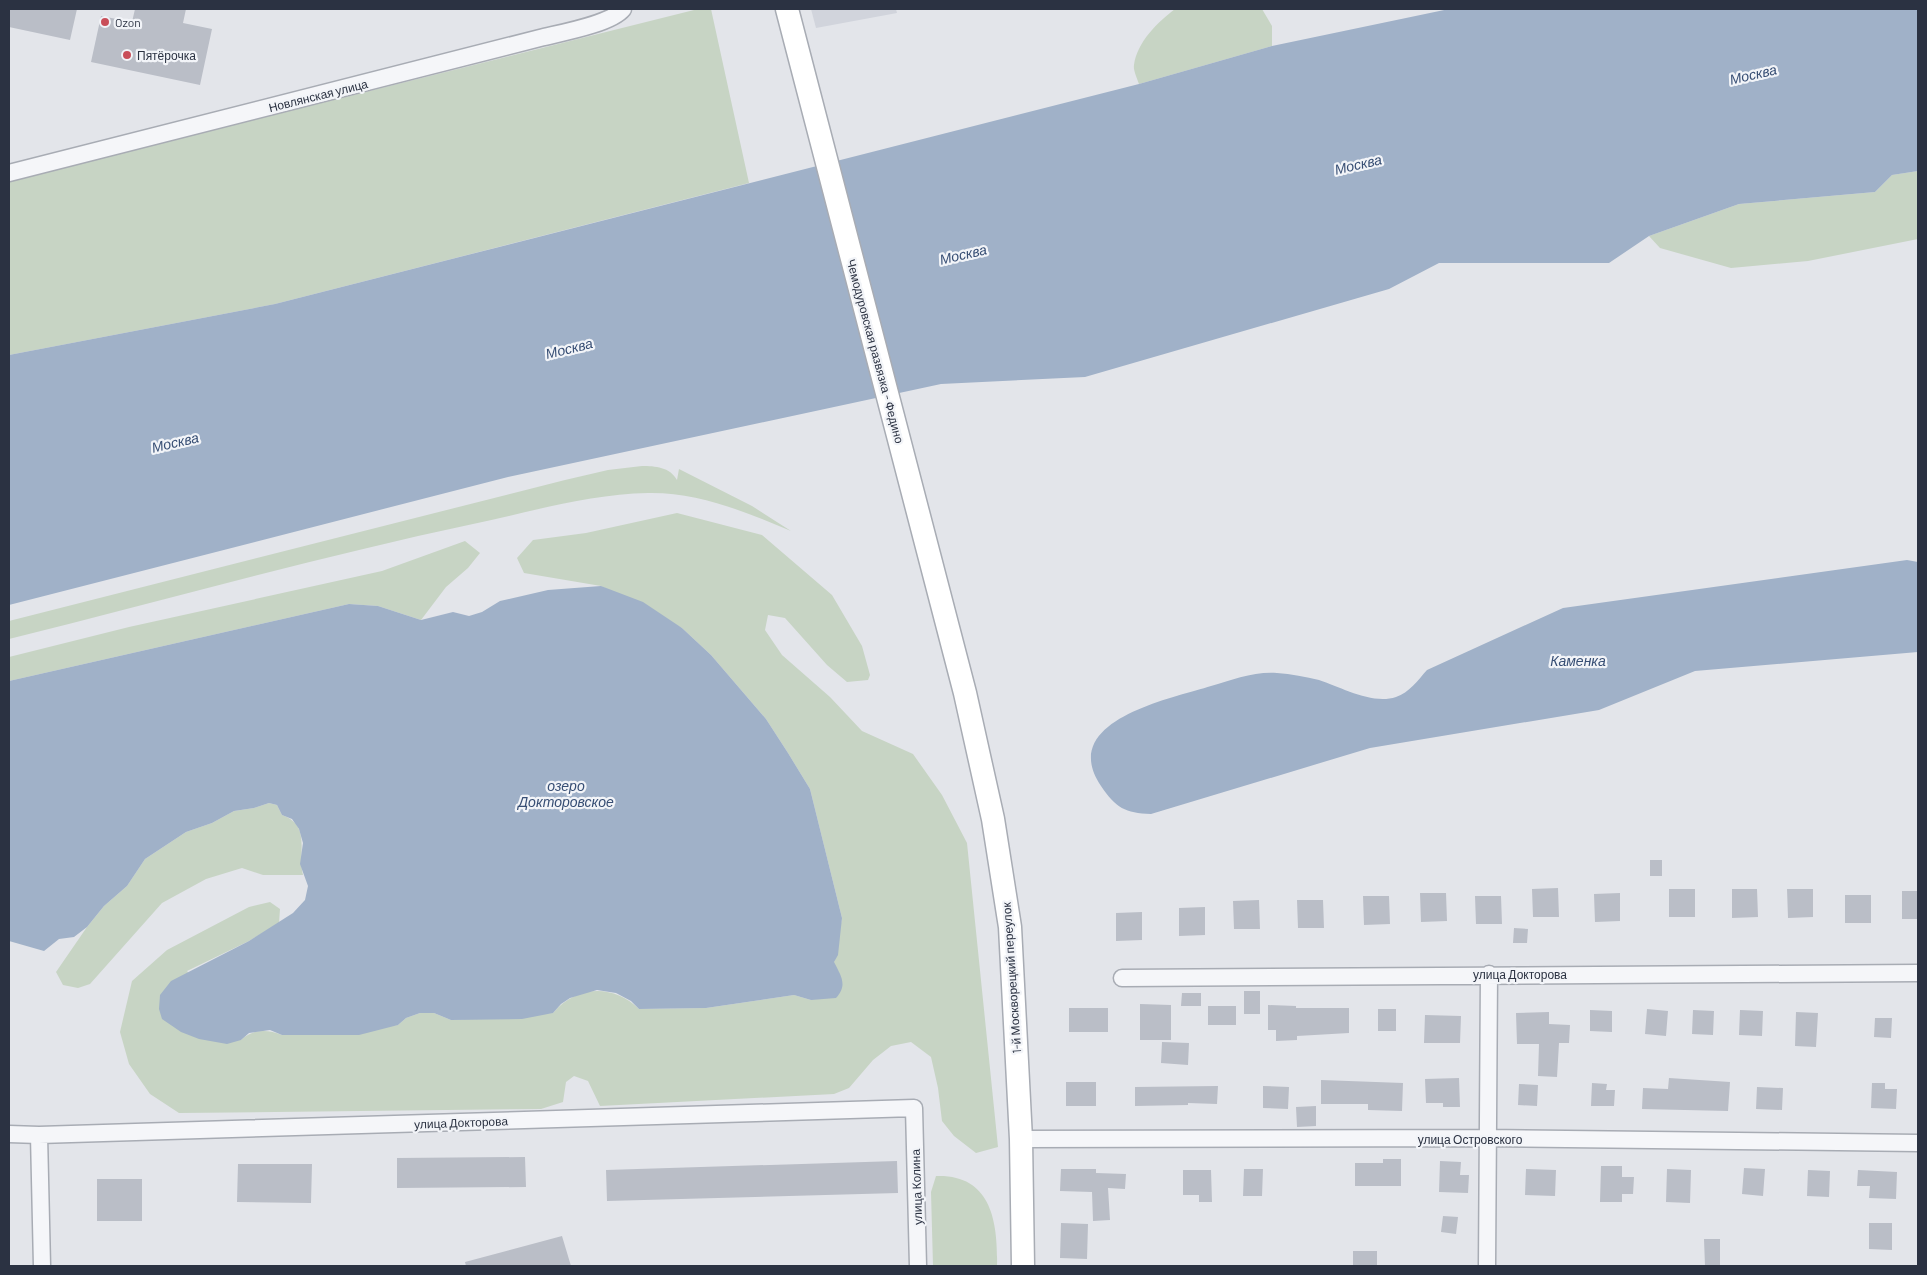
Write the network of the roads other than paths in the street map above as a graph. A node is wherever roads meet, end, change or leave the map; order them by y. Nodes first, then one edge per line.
1 (623, 9) edge
2 (787, 9) edge
3 (9, 173) edge
4 (965, 693) joint
5 (1918, 973) edge
6 (1490, 974) junction
7 (1122, 978) dead end
8 (914, 1108) joint
9 (9, 1134) edge
10 (39, 1135) junction
11 (1021, 1138) junction
12 (1488, 1138) junction
13 (1918, 1143) edge
14 (42, 1266) edge
15 (918, 1266) edge
16 (1023, 1266) edge
17 (1487, 1266) edge

1 - 3 street, Новлянская улица
2 - 4 street, Чемодуровская развязка - Федино
4 - 11 street, 1-й Москворецкий переулок
5 - 6 street, улица Докторова
6 - 7 street, улица Докторова
6 - 12 street
8 - 10 street, улица Докторова
8 - 15 street, улица Колина
9 - 10 street, улица Докторова
10 - 14 street
11 - 12 street, улица Островского
11 - 16 street, 1-й Москворецкий переулок
12 - 13 street, улица Островского
12 - 17 street

